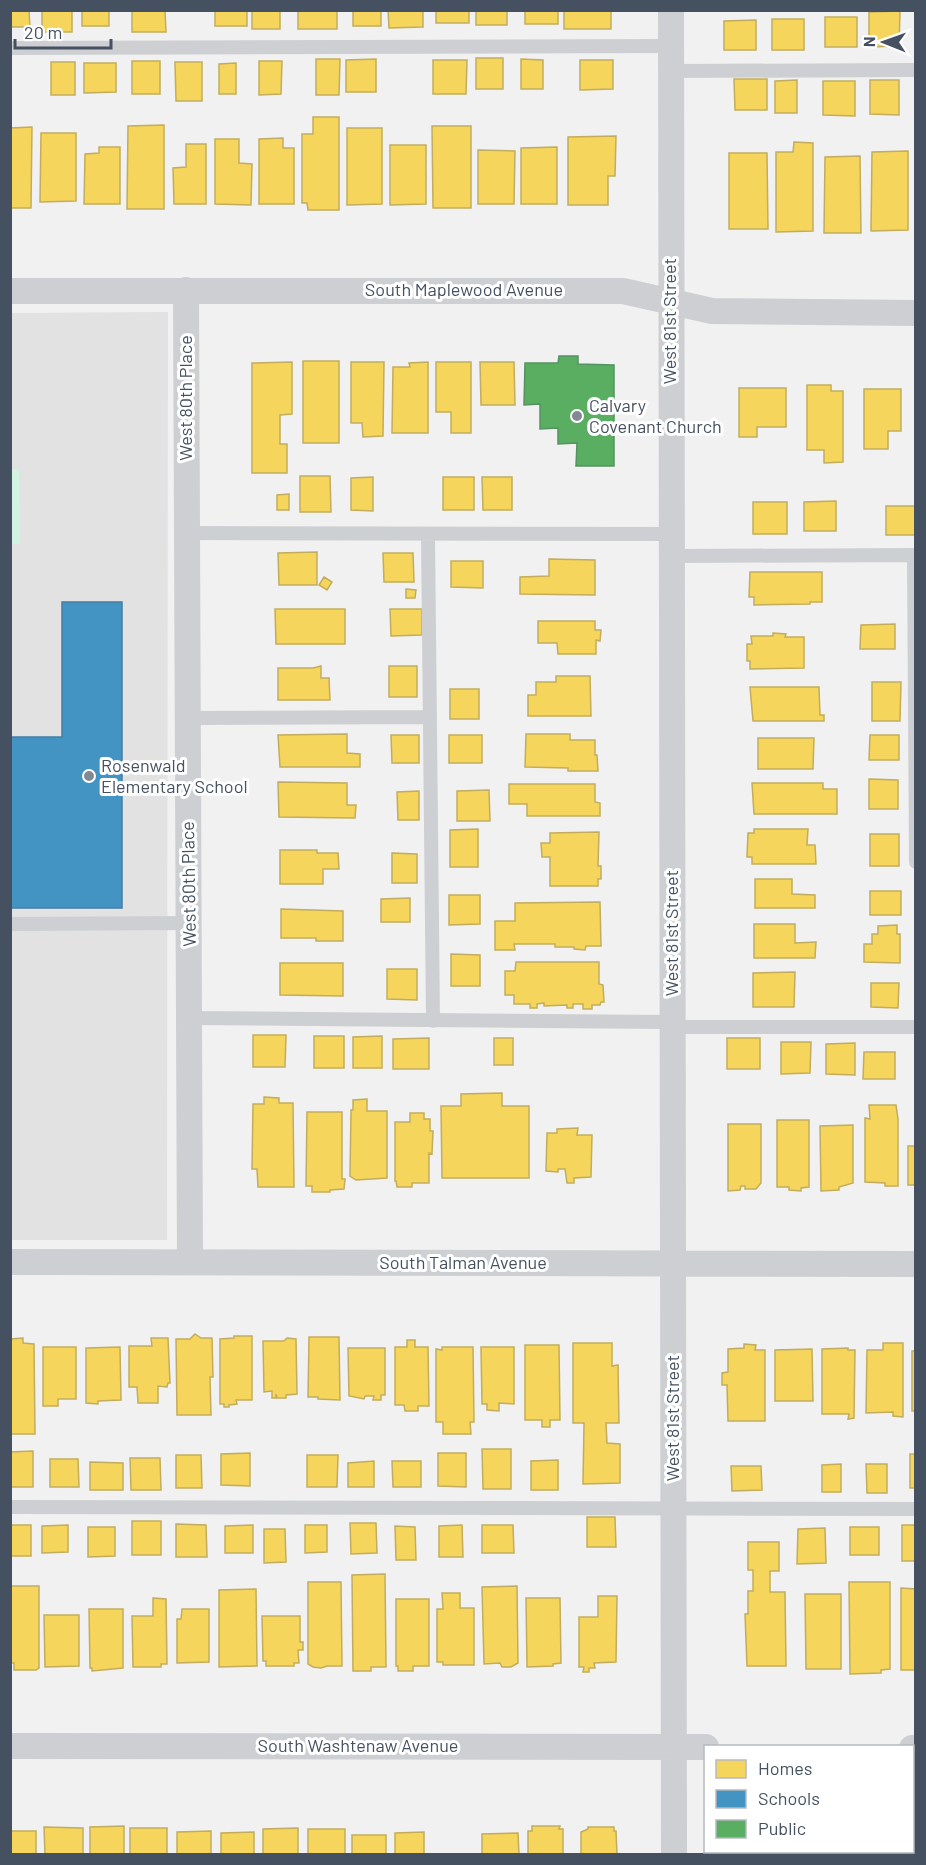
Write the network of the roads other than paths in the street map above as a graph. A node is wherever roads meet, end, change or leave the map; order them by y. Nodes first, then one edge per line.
1 (671, 10) edge
2 (10, 48) edge
3 (671, 59) junction
4 (915, 70) edge
5 (186, 290) junction
6 (10, 291) edge
7 (671, 302) junction
8 (915, 313) edge
9 (187, 533) junction
10 (428, 534) junction
11 (671, 545) junction
12 (915, 555) edge
13 (430, 717) junction
14 (187, 718) junction
15 (915, 862) edge
16 (189, 923) junction
17 (10, 924) edge
18 (190, 1018) junction
19 (433, 1021) junction
20 (672, 1025) junction
21 (915, 1027) edge
22 (10, 1262) edge
23 (190, 1262) junction
24 (673, 1263) junction
25 (915, 1264) edge
26 (10, 1507) edge
27 (915, 1509) edge
28 (673, 1510) junction
29 (10, 1746) edge
30 (673, 1747) junction
31 (704, 1747) edge
32 (674, 1854) edge

1 - 3 street, West 81st Street
2 - 3 lane
3 - 4 lane
3 - 7 street, West 81st Street
5 - 6 street, South Maplewood Avenue
5 - 7 street, South Maplewood Avenue
5 - 9 street, West 80th Place
7 - 8 street, South Maplewood Avenue
7 - 11 street, West 81st Street
9 - 10 lane
9 - 14 street, West 80th Place
10 - 11 lane
10 - 13 lane
11 - 12 lane
11 - 20 street, West 81st Street
12 - 15 lane
13 - 14 lane
13 - 19 lane
14 - 16 street, West 80th Place
16 - 17 lane
16 - 18 street, West 80th Place
18 - 19 lane
18 - 23 street, West 80th Place
19 - 20 lane
20 - 21 lane
20 - 24 street, West 81st Street
22 - 23 street, South Talman Avenue
23 - 24 street, South Talman Avenue
24 - 25 street, South Talman Avenue
24 - 28 street, West 81st Street
26 - 28 lane
27 - 28 lane
28 - 30 street, West 81st Street
29 - 30 street, South Washtenaw Avenue
30 - 31 street, South Washtenaw Avenue
30 - 32 street, West 81st Street

